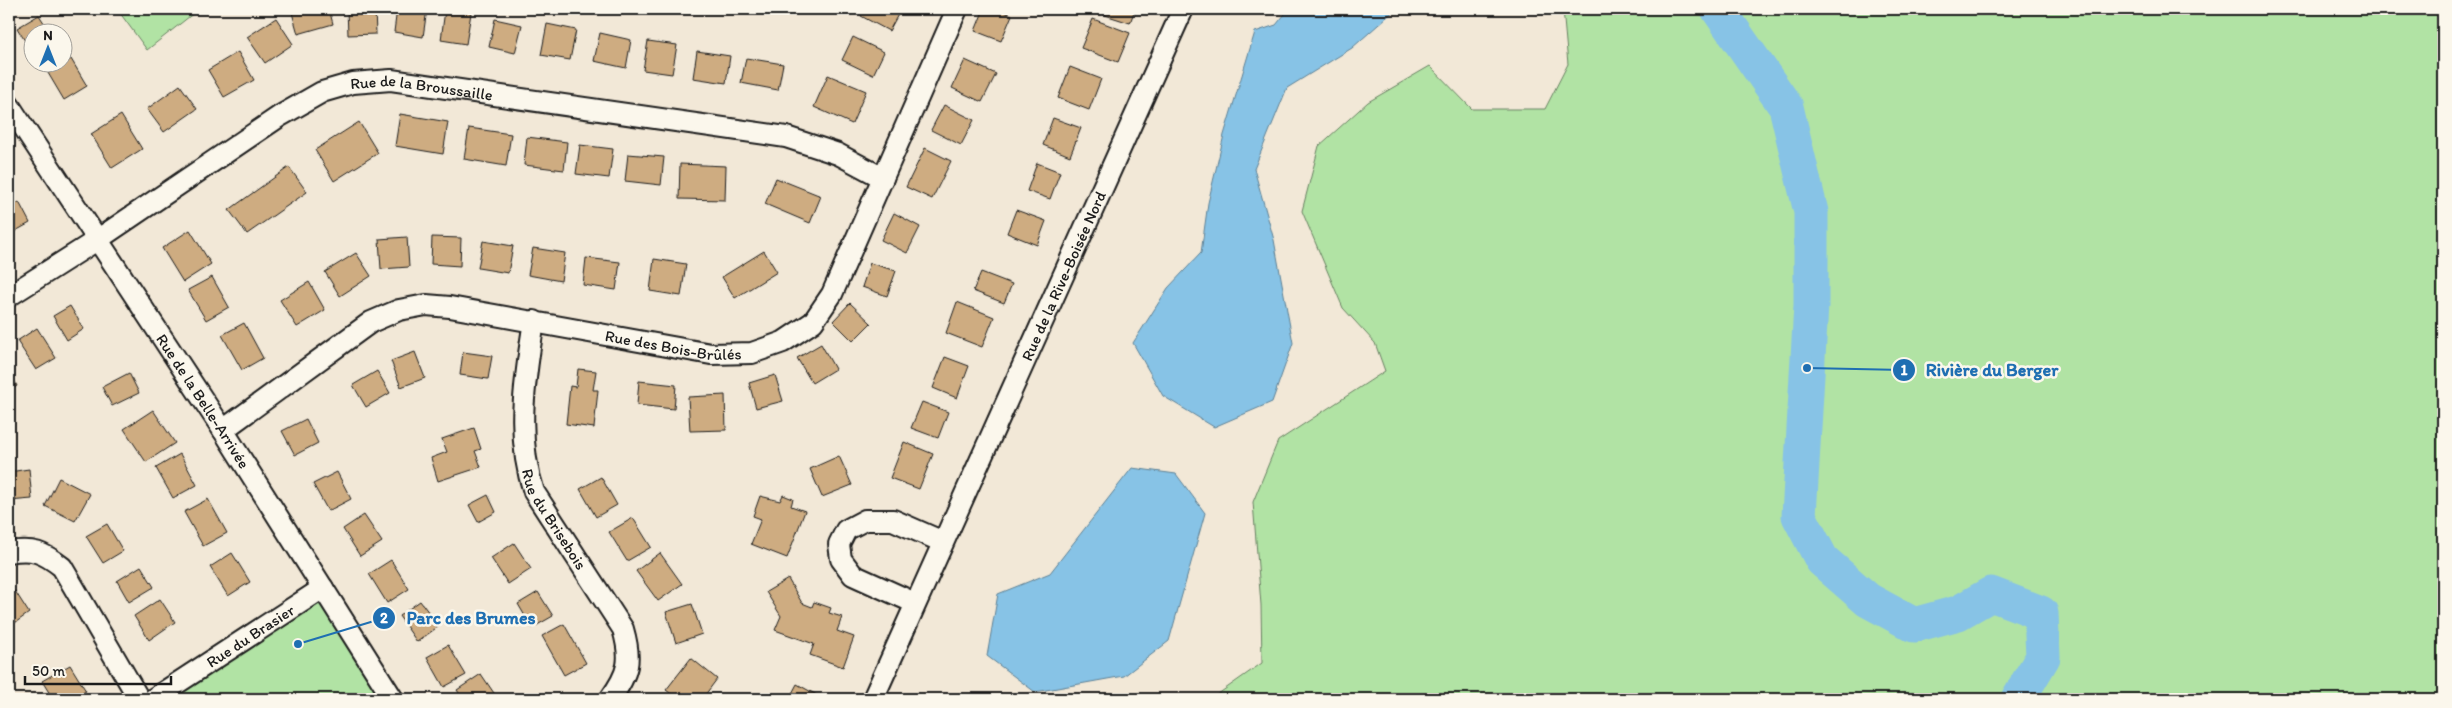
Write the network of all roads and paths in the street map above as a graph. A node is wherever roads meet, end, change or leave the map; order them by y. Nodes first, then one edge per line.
1 (957, 9) edge
2 (1183, 9) edge
3 (9, 105) edge
4 (883, 178) junction
5 (96, 240) junction
6 (9, 296) edge
7 (534, 321) junction
8 (223, 430) junction
9 (943, 542) junction
10 (9, 552) edge
11 (323, 588) junction
12 (915, 603) junction
13 (139, 699) edge
14 (153, 699) edge
15 (393, 699) edge
16 (610, 699) edge
17 (873, 699) edge

1 - 4 street, Rue des Bois-Brûlés
2 - 9 street, Rue de la Rive-Boisée Nord
3 - 5 street, Rue de la Belle-Arrivée
4 - 5 street, Rue de la Broussaille
4 - 7 street, Rue des Bois-Brûlés
5 - 6 street, Rue de la Broussaille
5 - 8 street, Rue de la Belle-Arrivée
7 - 8 street, Rue des Bois-Brûlés
7 - 16 street, Rue du Brisebois
8 - 11 street, Rue de la Belle-Arrivée
9 - 12 street, Rue de la Rive-Boisée Nord
9 - 12 street
10 - 13 street
11 - 14 street, Rue du Brasier
11 - 15 street, Rue de la Belle-Arrivée
12 - 17 street, Rue de la Rive-Boisée Nord

